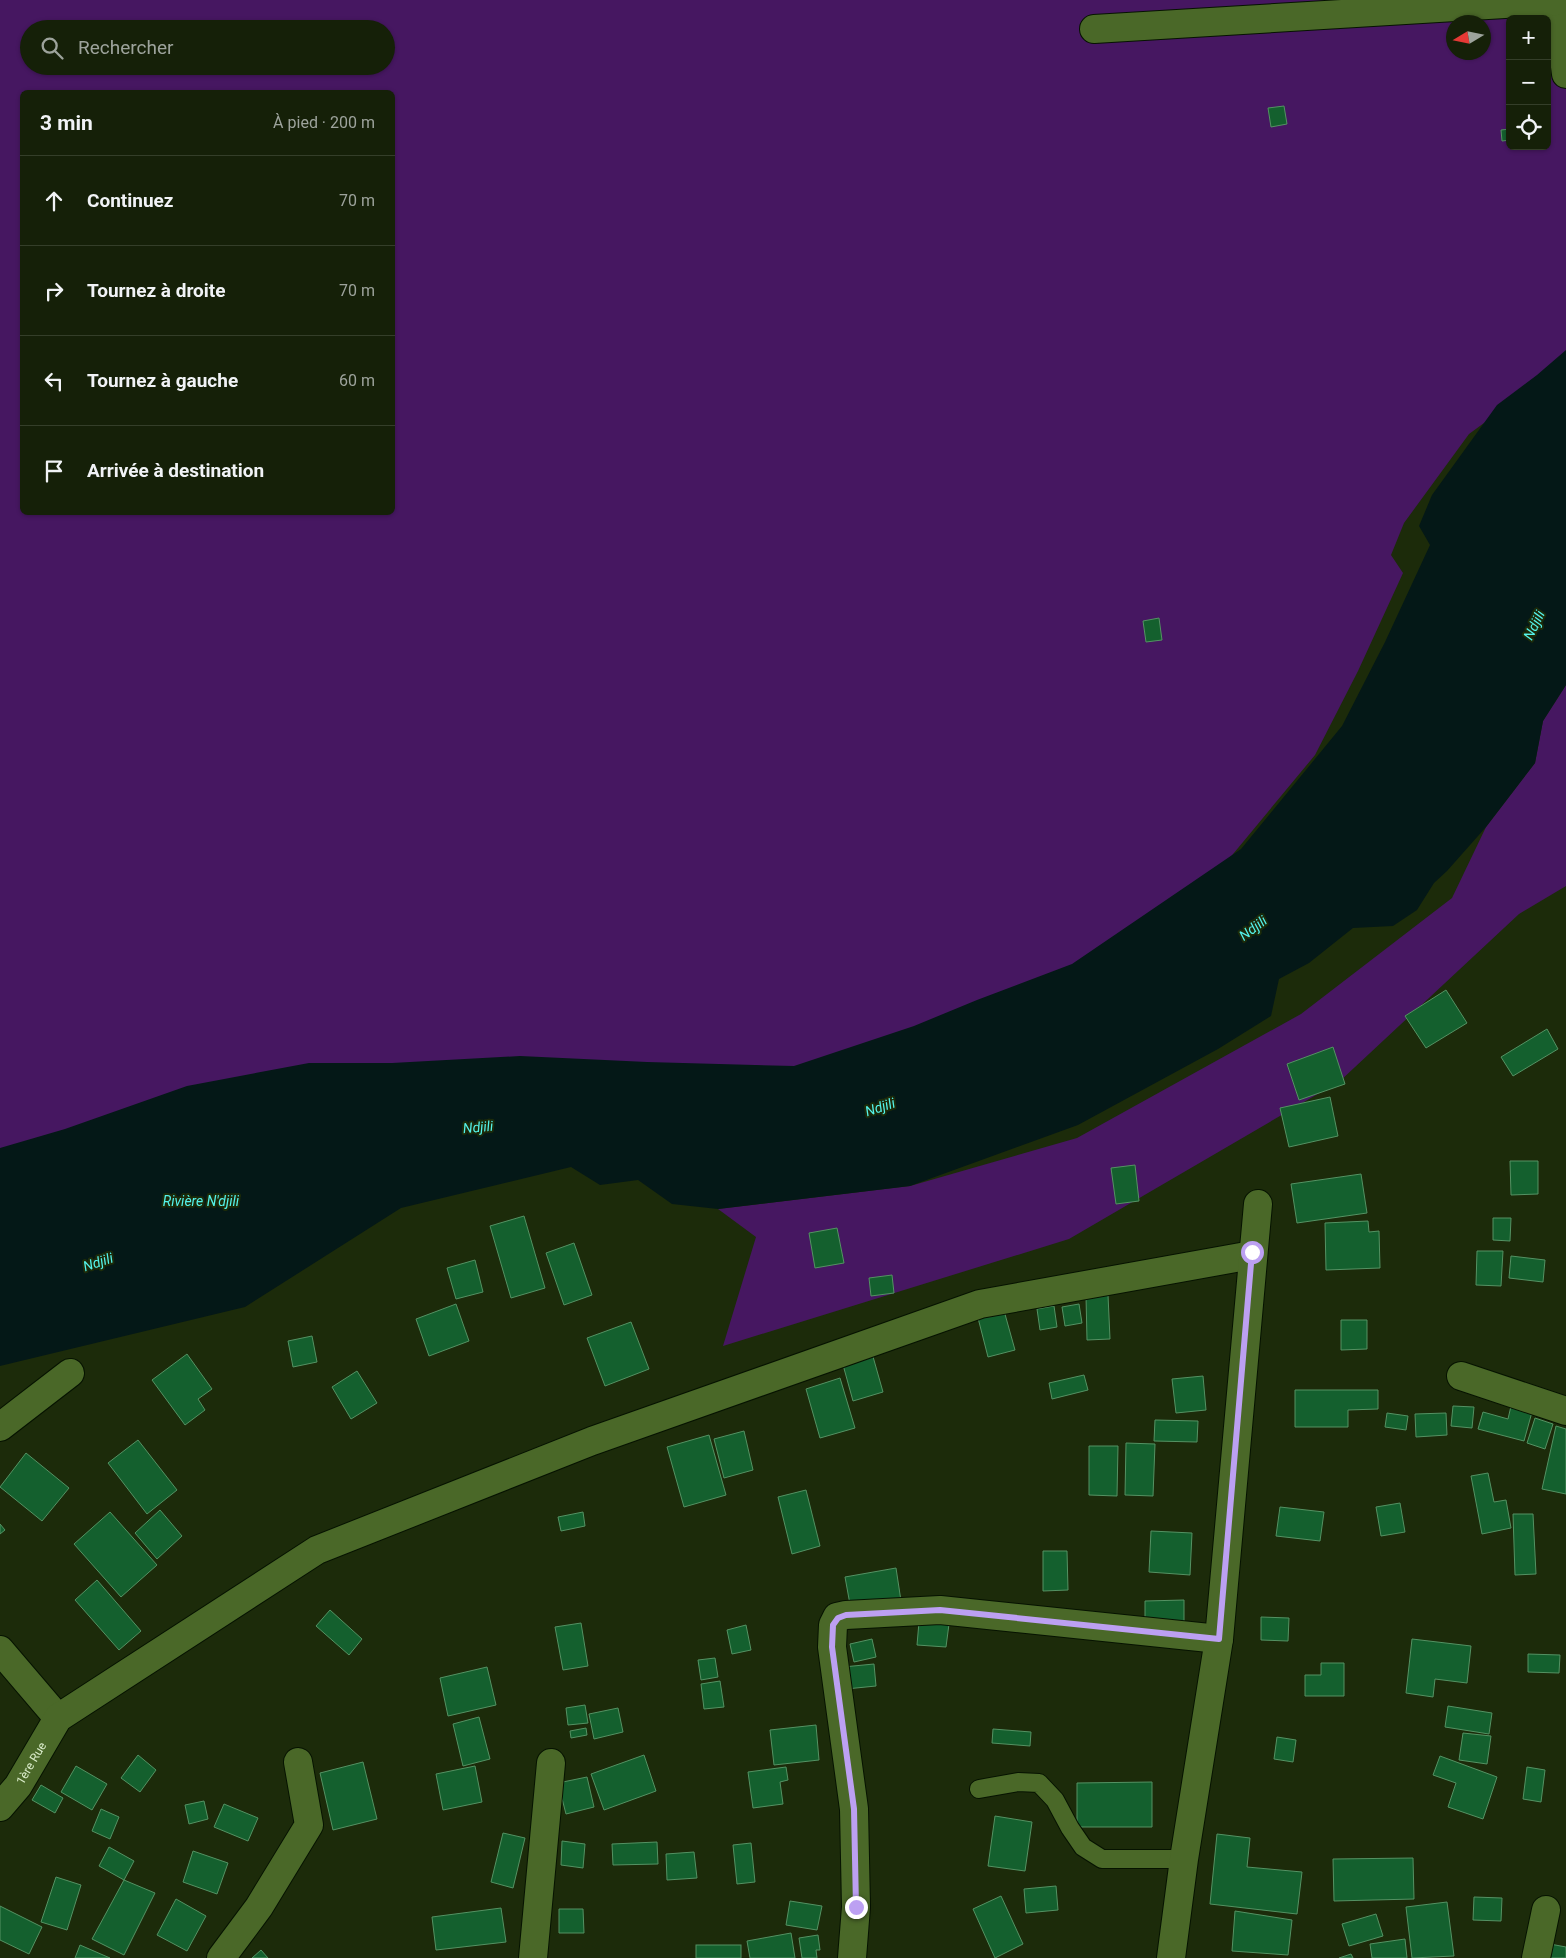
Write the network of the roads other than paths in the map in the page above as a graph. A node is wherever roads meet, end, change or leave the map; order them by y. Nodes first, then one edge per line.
1 (1556, 1) edge
2 (1094, 29) dead end
3 (1566, 74) edge
4 (1258, 1204) dead end
5 (1252, 1255) junction
6 (70, 1373) dead end
7 (1461, 1376) dead end
8 (1566, 1410) edge
9 (0, 1427) edge
10 (1219, 1639) junction
11 (0, 1650) edge
12 (58, 1718) junction
13 (298, 1762) dead end
14 (551, 1763) dead end
15 (979, 1789) dead end
16 (0, 1807) edge
17 (1184, 1859) junction
18 (1546, 1910) dead end
19 (221, 1958) edge
20 (533, 1958) edge
21 (852, 1958) edge
22 (1171, 1958) edge
23 (1536, 1958) edge

1 - 2 street
1 - 3 street
4 - 5 street
5 - 10 street
5 - 12 street
6 - 9 street
7 - 8 street
10 - 17 street
10 - 21 street
11 - 12 street
12 - 16 street, 1ère Rue
13 - 19 street
14 - 20 street
15 - 17 lane
17 - 22 street
18 - 23 street

